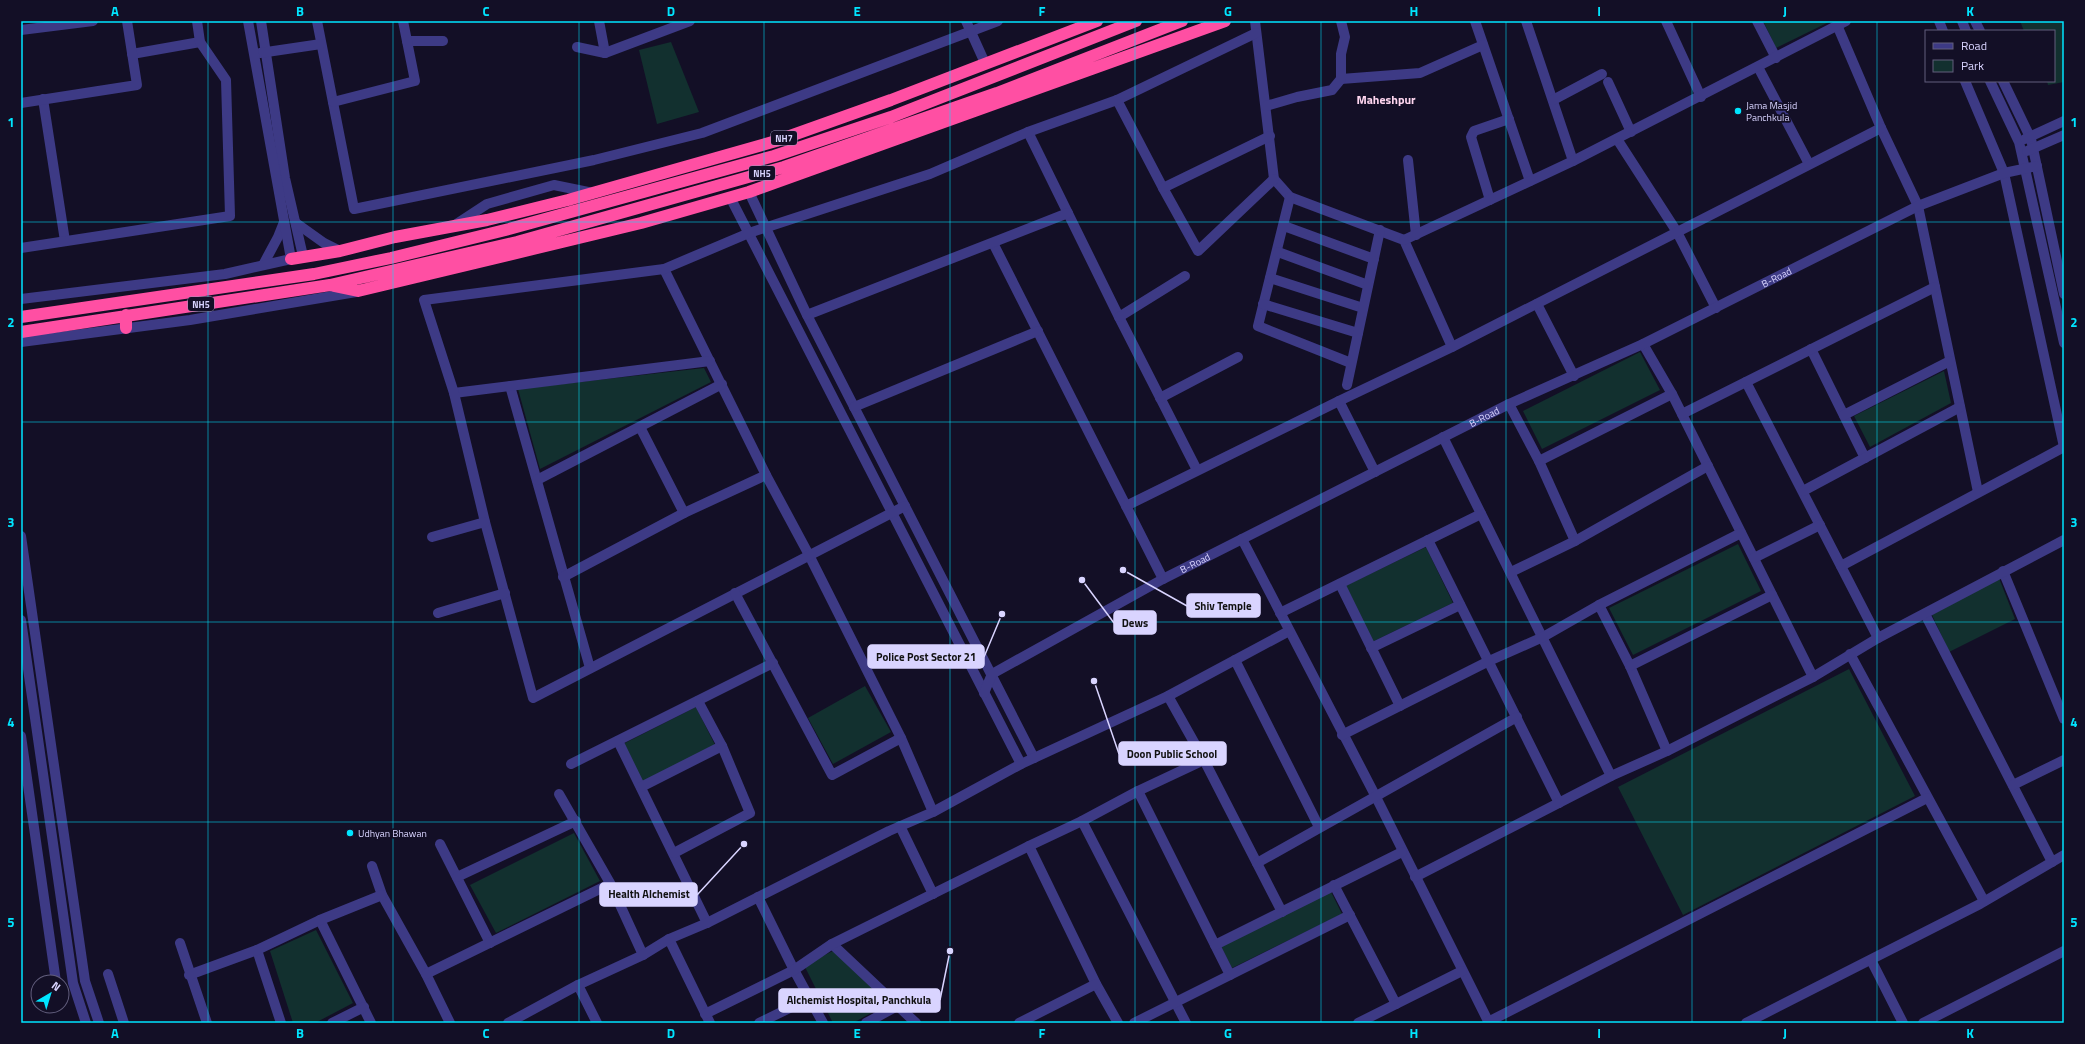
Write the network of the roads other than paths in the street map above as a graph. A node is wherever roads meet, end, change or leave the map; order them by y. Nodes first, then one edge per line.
1 (93, 21) edge
2 (127, 21) edge
3 (197, 21) edge
4 (248, 21) edge
5 (261, 21) edge
6 (317, 21) edge
7 (403, 21) edge
8 (598, 21) edge
9 (690, 21) edge
10 (966, 21) edge
11 (998, 21) edge
12 (1098, 21) edge
13 (1136, 21) edge
14 (1182, 21) edge
15 (1225, 21) edge
16 (1255, 21) edge
17 (1341, 21) edge
18 (1475, 21) edge
19 (1526, 21) edge
20 (1666, 21) edge
21 (1757, 21) edge
22 (1975, 21) edge
23 (1841, 23) edge
24 (21, 30) edge
25 (1980, 30) edge
26 (970, 32) junction
27 (1256, 32) junction
28 (1046, 40) junction
29 (407, 41) junction
30 (443, 41) dead end
31 (200, 42) junction
32 (321, 44) junction
33 (1483, 45) junction
34 (577, 47) dead end
35 (266, 52) junction
36 (605, 53) junction
37 (132, 54) junction
38 (254, 54) junction
39 (1052, 54) junction
40 (1776, 58) junction
41 (985, 63) junction
42 (1758, 67) junction
43 (1062, 75) junction
44 (1341, 79) junction
45 (1965, 82) edge
46 (1990, 82) edge
47 (2004, 82) edge
48 (1701, 96) junction
49 (43, 99) junction
50 (1117, 100) junction
51 (1553, 100) junction
52 (333, 102) junction
53 (21, 103) edge
54 (1266, 106) junction
55 (1509, 119) junction
56 (2064, 121) edge
57 (1881, 128) junction
58 (1028, 132) junction
59 (1631, 132) junction
60 (2064, 135) edge
61 (1270, 136) junction
62 (2030, 137) junction
63 (1617, 139) junction
64 (2019, 142) junction
65 (2033, 148) junction
66 (2022, 153) junction
67 (1408, 160) dead end
68 (1573, 161) junction
69 (1809, 164) junction
70 (2037, 166) junction
71 (2025, 168) junction
72 (2004, 173) junction
73 (1274, 179) junction
74 (1530, 181) junction
75 (1163, 188) junction
76 (749, 192) junction
77 (589, 194) junction
78 (730, 197) junction
79 (1290, 197) junction
80 (1490, 200) junction
81 (1918, 206) junction
82 (590, 208) junction
83 (1068, 213) junction
84 (284, 222) junction
85 (296, 223) junction
86 (456, 226) junction
87 (1284, 226) junction
88 (766, 228) junction
89 (1380, 230) junction
90 (1677, 232) junction
91 (749, 233) junction
92 (1416, 235) junction
93 (463, 240) junction
94 (1404, 240) junction
95 (65, 242) junction
96 (993, 243) junction
97 (21, 248) edge
98 (340, 251) junction
99 (1278, 252) junction
100 (303, 256) junction
101 (291, 259) junction
102 (1374, 259) junction
103 (264, 265) junction
104 (664, 269) junction
105 (1185, 276) dead end
106 (1270, 278) junction
107 (330, 285) junction
108 (1368, 285) junction
109 (1935, 287) junction
110 (358, 291) junction
111 (2064, 294) edge
112 (21, 299) edge
113 (1263, 304) junction
114 (1537, 304) junction
115 (1363, 308) junction
116 (1716, 308) junction
117 (806, 313) junction
118 (126, 315) junction
119 (21, 317) edge
120 (792, 317) junction
121 (1118, 317) junction
122 (126, 328) junction
123 (1038, 331) junction
124 (1358, 333) junction
125 (23, 341) edge
126 (2064, 343) edge
127 (1643, 344) junction
128 (1452, 347) junction
129 (1811, 349) junction
130 (1238, 357) dead end
131 (1950, 361) junction
132 (710, 362) junction
133 (1351, 363) junction
134 (1574, 376) junction
135 (1746, 382) junction
136 (722, 384) junction
137 (1347, 385) dead end
138 (510, 386) junction
139 (454, 392) junction
140 (1672, 394) junction
141 (1160, 398) junction
142 (1338, 401) junction
143 (1509, 404) junction
144 (854, 407) junction
145 (1960, 407) junction
146 (1682, 414) junction
147 (1844, 415) junction
148 (640, 427) junction
149 (1443, 437) junction
150 (2064, 447) edge
151 (1865, 458) junction
152 (1539, 460) junction
153 (1708, 466) junction
154 (1197, 470) junction
155 (1375, 472) junction
156 (766, 475) junction
157 (537, 480) junction
158 (1803, 491) junction
159 (1978, 492) junction
160 (905, 506) junction
161 (1126, 506) junction
162 (892, 512) junction
163 (684, 513) junction
164 (1481, 514) junction
165 (485, 522) junction
166 (1820, 525) junction
167 (1741, 533) junction
168 (21, 536) edge
169 (432, 537) dead end
170 (1242, 539) junction
171 (1428, 540) junction
172 (2064, 540) edge
173 (1575, 541) junction
174 (809, 555) junction
175 (1754, 558) junction
176 (1840, 566) junction
177 (2003, 571) junction
178 (1511, 572) junction
179 (563, 577) junction
180 (1163, 579) junction
181 (1340, 584) junction
182 (505, 593) junction
183 (735, 593) junction
184 (1772, 595) junction
185 (1460, 605) junction
186 (1599, 605) junction
187 (438, 613) dead end
188 (1280, 613) junction
189 (1925, 614) junction
190 (21, 620) edge
191 (1289, 631) junction
192 (1543, 637) junction
193 (1878, 638) junction
194 (1371, 648) junction
195 (1850, 654) junction
196 (1235, 660) junction
197 (1489, 661) junction
198 (773, 663) junction
199 (1630, 666) junction
200 (590, 668) junction
201 (992, 674) junction
202 (1813, 677) junction
203 (984, 693) junction
204 (1168, 696) junction
205 (698, 702) junction
206 (1400, 706) junction
207 (1517, 718) junction
208 (2064, 719) edge
209 (1342, 735) junction
210 (21, 736) edge
211 (901, 738) junction
212 (618, 741) junction
213 (722, 746) junction
214 (1667, 751) junction
215 (1034, 758) junction
216 (1204, 760) junction
217 (2064, 760) edge
218 (571, 764) dead end
219 (1020, 764) junction
220 (1611, 776) junction
221 (2013, 785) junction
222 (641, 787) junction
223 (1138, 791) junction
224 (559, 794) dead end
225 (1376, 797) junction
226 (1927, 798) junction
227 (1559, 802) junction
228 (932, 812) junction
229 (576, 821) junction
230 (1082, 821) junction
231 (900, 826) junction
232 (1319, 827) junction
233 (440, 844) dead end
234 (1029, 846) junction
235 (1402, 852) junction
236 (674, 853) junction
237 (2064, 855) edge
238 (2052, 862) junction
239 (1256, 863) junction
240 (372, 866) dead end
241 (457, 877) junction
242 (1415, 877) junction
243 (610, 884) junction
244 (1334, 885) junction
245 (933, 894) junction
246 (382, 895) junction
247 (758, 897) junction
248 (1984, 901) junction
249 (1282, 912) junction
250 (1350, 916) junction
251 (320, 920) junction
252 (707, 923) junction
253 (669, 939) junction
254 (490, 942) junction
255 (180, 943) dead end
256 (832, 944) junction
257 (1215, 945) junction
258 (257, 950) junction
259 (2064, 952) edge
260 (643, 955) junction
261 (1871, 960) junction
262 (794, 970) junction
263 (1462, 971) junction
264 (55, 974) edge
265 (108, 974) dead end
266 (426, 974) junction
267 (189, 975) junction
268 (1230, 975) junction
269 (1096, 984) junction
270 (578, 985) junction
271 (810, 998) junction
272 (1175, 1002) junction
273 (1396, 1004) junction
274 (899, 1005) junction
275 (364, 1007) junction
276 (705, 1014) junction
277 (528, 1018) edge
278 (1489, 1022) edge
279 (86, 1023) edge
280 (99, 1023) edge
281 (124, 1023) edge
282 (207, 1023) edge
283 (281, 1023) edge
284 (332, 1023) edge
285 (372, 1023) edge
286 (450, 1023) edge
287 (508, 1023) edge
288 (597, 1023) edge
289 (710, 1023) edge
290 (759, 1023) edge
291 (823, 1023) edge
292 (866, 1023) edge
293 (916, 1023) edge
294 (1019, 1023) edge
295 (1118, 1023) edge
296 (1134, 1023) edge
297 (1186, 1023) edge
298 (1358, 1023) edge
299 (1746, 1023) edge
300 (1904, 1023) edge
301 (1923, 1023) edge

1 - 24 street
2 - 37 street
3 - 31 street
4 - 38 street
5 - 35 street
6 - 32 street
7 - 29 street
8 - 36 street
9 - 36 street
10 - 26 street
11 - 26 street
12 - 28 highway, NH7
13 - 39 highway, NH5
14 - 43 highway, NH5
15 - 43 highway
16 - 27 street
17 - 44 street
18 - 33 street
19 - 51 street
20 - 48 street
21 - 40 street
22 - 25 street
23 - 40 street
23 - 57 street
26 - 41 street
26 - 52 street
27 - 50 street
27 - 54 street
28 - 39 highway
28 - 41 highway, NH7
29 - 30 street
29 - 52 street
31 - 37 street
31 - 95 street
32 - 35 street
32 - 52 street
33 - 44 street
33 - 55 street
34 - 36 street
35 - 38 street
35 - 85 street
37 - 49 street
38 - 84 street
39 - 82 highway, NH5
40 - 42 street
41 - 77 highway, NH7
42 - 48 street
42 - 69 street
43 - 76 highway
43 - 107 highway, NH5
44 - 54 street
45 - 72 street
46 - 64 street
47 - 62 street
48 - 59 street
49 - 53 street
49 - 95 street
50 - 58 street
50 - 75 street
51 - 59 street
51 - 68 street
54 - 61 street
55 - 74 street
55 - 80 street
56 - 62 street
57 - 69 street
57 - 81 street
58 - 83 street
58 - 88 street
59 - 63 street
60 - 65 street
61 - 73 street
61 - 75 street
62 - 64 street
62 - 65 street
63 - 68 street
63 - 90 street
64 - 66 street
65 - 66 street
65 - 70 street
66 - 71 street
67 - 92 street
68 - 74 street
69 - 90 street
70 - 71 street, B-Road
70 - 111 street
71 - 72 street, B-Road
71 - 126 street
72 - 81 street, B-Road
72 - 150 street
73 - 75 street
73 - 79 street
74 - 80 street
76 - 78 highway
76 - 88 street
77 - 82 highway
77 - 86 highway, NH7
77 - 86 street
78 - 91 street
78 - 110 highway
79 - 87 street
79 - 89 street
80 - 92 street
81 - 109 street
81 - 116 street, B-Road
82 - 93 highway, NH5
83 - 96 street
83 - 121 street
84 - 101 street
84 - 103 street
85 - 98 street
85 - 100 street
86 - 93 highway
86 - 98 highway
87 - 99 street
87 - 102 street
88 - 91 street
88 - 117 street
89 - 94 street
89 - 102 street
90 - 114 street
90 - 116 street
91 - 104 street
91 - 120 street
92 - 94 street
93 - 119 highway, NH5
94 - 128 street
95 - 97 street
96 - 117 street
96 - 123 street
98 - 100 highway
99 - 106 street
99 - 108 street
100 - 101 highway
101 - 103 street
102 - 108 street
103 - 112 street
104 - 132 street
104 - 139 street
105 - 121 street
106 - 113 street
106 - 115 street
107 - 110 highway
107 - 118 highway, NH5
108 - 115 street
109 - 129 street
109 - 131 street
110 - 122 street
113 - 124 street
113 - 133 street
114 - 128 street
114 - 134 street
115 - 124 street
116 - 127 street, B-Road
117 - 120 street
117 - 144 street
118 - 122 highway
118 - 125 highway, NH5
120 - 162 street
121 - 141 street
122 - 125 street
123 - 144 street
123 - 161 street
124 - 133 street
127 - 134 street, B-Road
127 - 140 street
128 - 142 street
129 - 135 street
129 - 147 street
130 - 141 street
131 - 145 street
131 - 147 street
132 - 136 street
132 - 138 street
133 - 137 street
134 - 143 street, B-Road
135 - 146 street
135 - 158 street
136 - 148 street
136 - 156 street
138 - 139 street
138 - 157 street
139 - 165 street
140 - 146 street
140 - 152 street
141 - 154 street
142 - 154 street
142 - 155 street
143 - 149 street, B-Road
143 - 152 street
144 - 160 street
145 - 151 street
145 - 159 street
146 - 153 street
147 - 151 street
148 - 157 street
148 - 163 street
149 - 155 street, B-Road
149 - 164 street
150 - 159 street
151 - 158 street
152 - 173 street
153 - 167 street
153 - 173 street
154 - 161 street
155 - 170 street, B-Road
156 - 163 street
156 - 174 street
157 - 179 street
158 - 166 street
159 - 176 street
160 - 162 street
160 - 201 street
161 - 180 street
162 - 174 street
162 - 203 street
163 - 179 street
164 - 171 street
164 - 178 street
165 - 169 street
165 - 182 street
166 - 175 street
166 - 176 street
167 - 175 street
167 - 186 street
168 - 280 street
170 - 180 street, B-Road
170 - 188 street
171 - 181 street
171 - 185 street
172 - 177 street
173 - 178 street
174 - 183 street
174 - 211 street
175 - 184 street
176 - 193 street
177 - 189 street
177 - 208 street
178 - 192 street
179 - 200 street
180 - 201 street, B-Road
181 - 188 street
181 - 194 street
182 - 187 street
182 - 200 street
183 - 198 street
183 - 200 street
184 - 199 street
184 - 202 street
185 - 194 street
185 - 197 street
186 - 192 street
186 - 199 street
188 - 191 street
189 - 193 street
189 - 221 street
190 - 279 street
191 - 196 street
191 - 209 street
192 - 197 street
192 - 220 street
193 - 195 street
194 - 206 street
195 - 202 street
195 - 226 street
196 - 204 street
196 - 232 street
197 - 206 street
197 - 207 street
198 - 205 street
198 - 211 street
199 - 214 street
201 - 203 street
201 - 215 street
202 - 214 street
203 - 219 street
204 - 215 street
204 - 216 street
205 - 212 street
205 - 213 street
206 - 209 street
207 - 225 street
207 - 227 street
209 - 225 street
210 - 264 street
211 - 228 street
212 - 218 street
212 - 222 street
213 - 222 street
213 - 236 street
214 - 220 street
215 - 219 street
216 - 223 street
216 - 239 street
217 - 221 street
219 - 228 street
220 - 227 street
221 - 238 street
222 - 236 street
223 - 230 street
223 - 257 street
224 - 229 street
225 - 232 street
225 - 235 street
226 - 248 street
226 - 278 street
227 - 242 street
228 - 231 street
229 - 241 street
229 - 243 street
230 - 234 street
230 - 272 street
231 - 245 street
231 - 247 street
232 - 239 street
233 - 241 street
234 - 245 street
234 - 269 street
235 - 242 street
235 - 244 street
236 - 252 street
237 - 238 street
238 - 248 street
239 - 249 street
240 - 246 street
241 - 254 street
242 - 263 street
243 - 254 street
243 - 260 street
244 - 249 street
244 - 250 street
245 - 256 street
246 - 251 street
246 - 266 street
247 - 252 street
247 - 262 street
248 - 261 street
249 - 257 street
250 - 268 street
250 - 273 street
251 - 258 street
251 - 275 street
252 - 253 street
253 - 260 street
253 - 276 street
254 - 266 street
255 - 267 street
256 - 262 street
256 - 274 street
257 - 268 street
258 - 267 street
258 - 283 street
259 - 301 street
260 - 270 street
261 - 299 street
261 - 300 street
262 - 271 street
262 - 276 street
263 - 273 street
263 - 278 street
265 - 281 street
266 - 286 street
267 - 282 street
268 - 272 street
269 - 294 street
269 - 295 street
270 - 277 street
270 - 288 street
271 - 290 street
271 - 291 street
272 - 296 street
272 - 297 street
273 - 298 street
274 - 292 street
274 - 293 street
275 - 284 street
275 - 285 street
276 - 289 street
277 - 287 street

